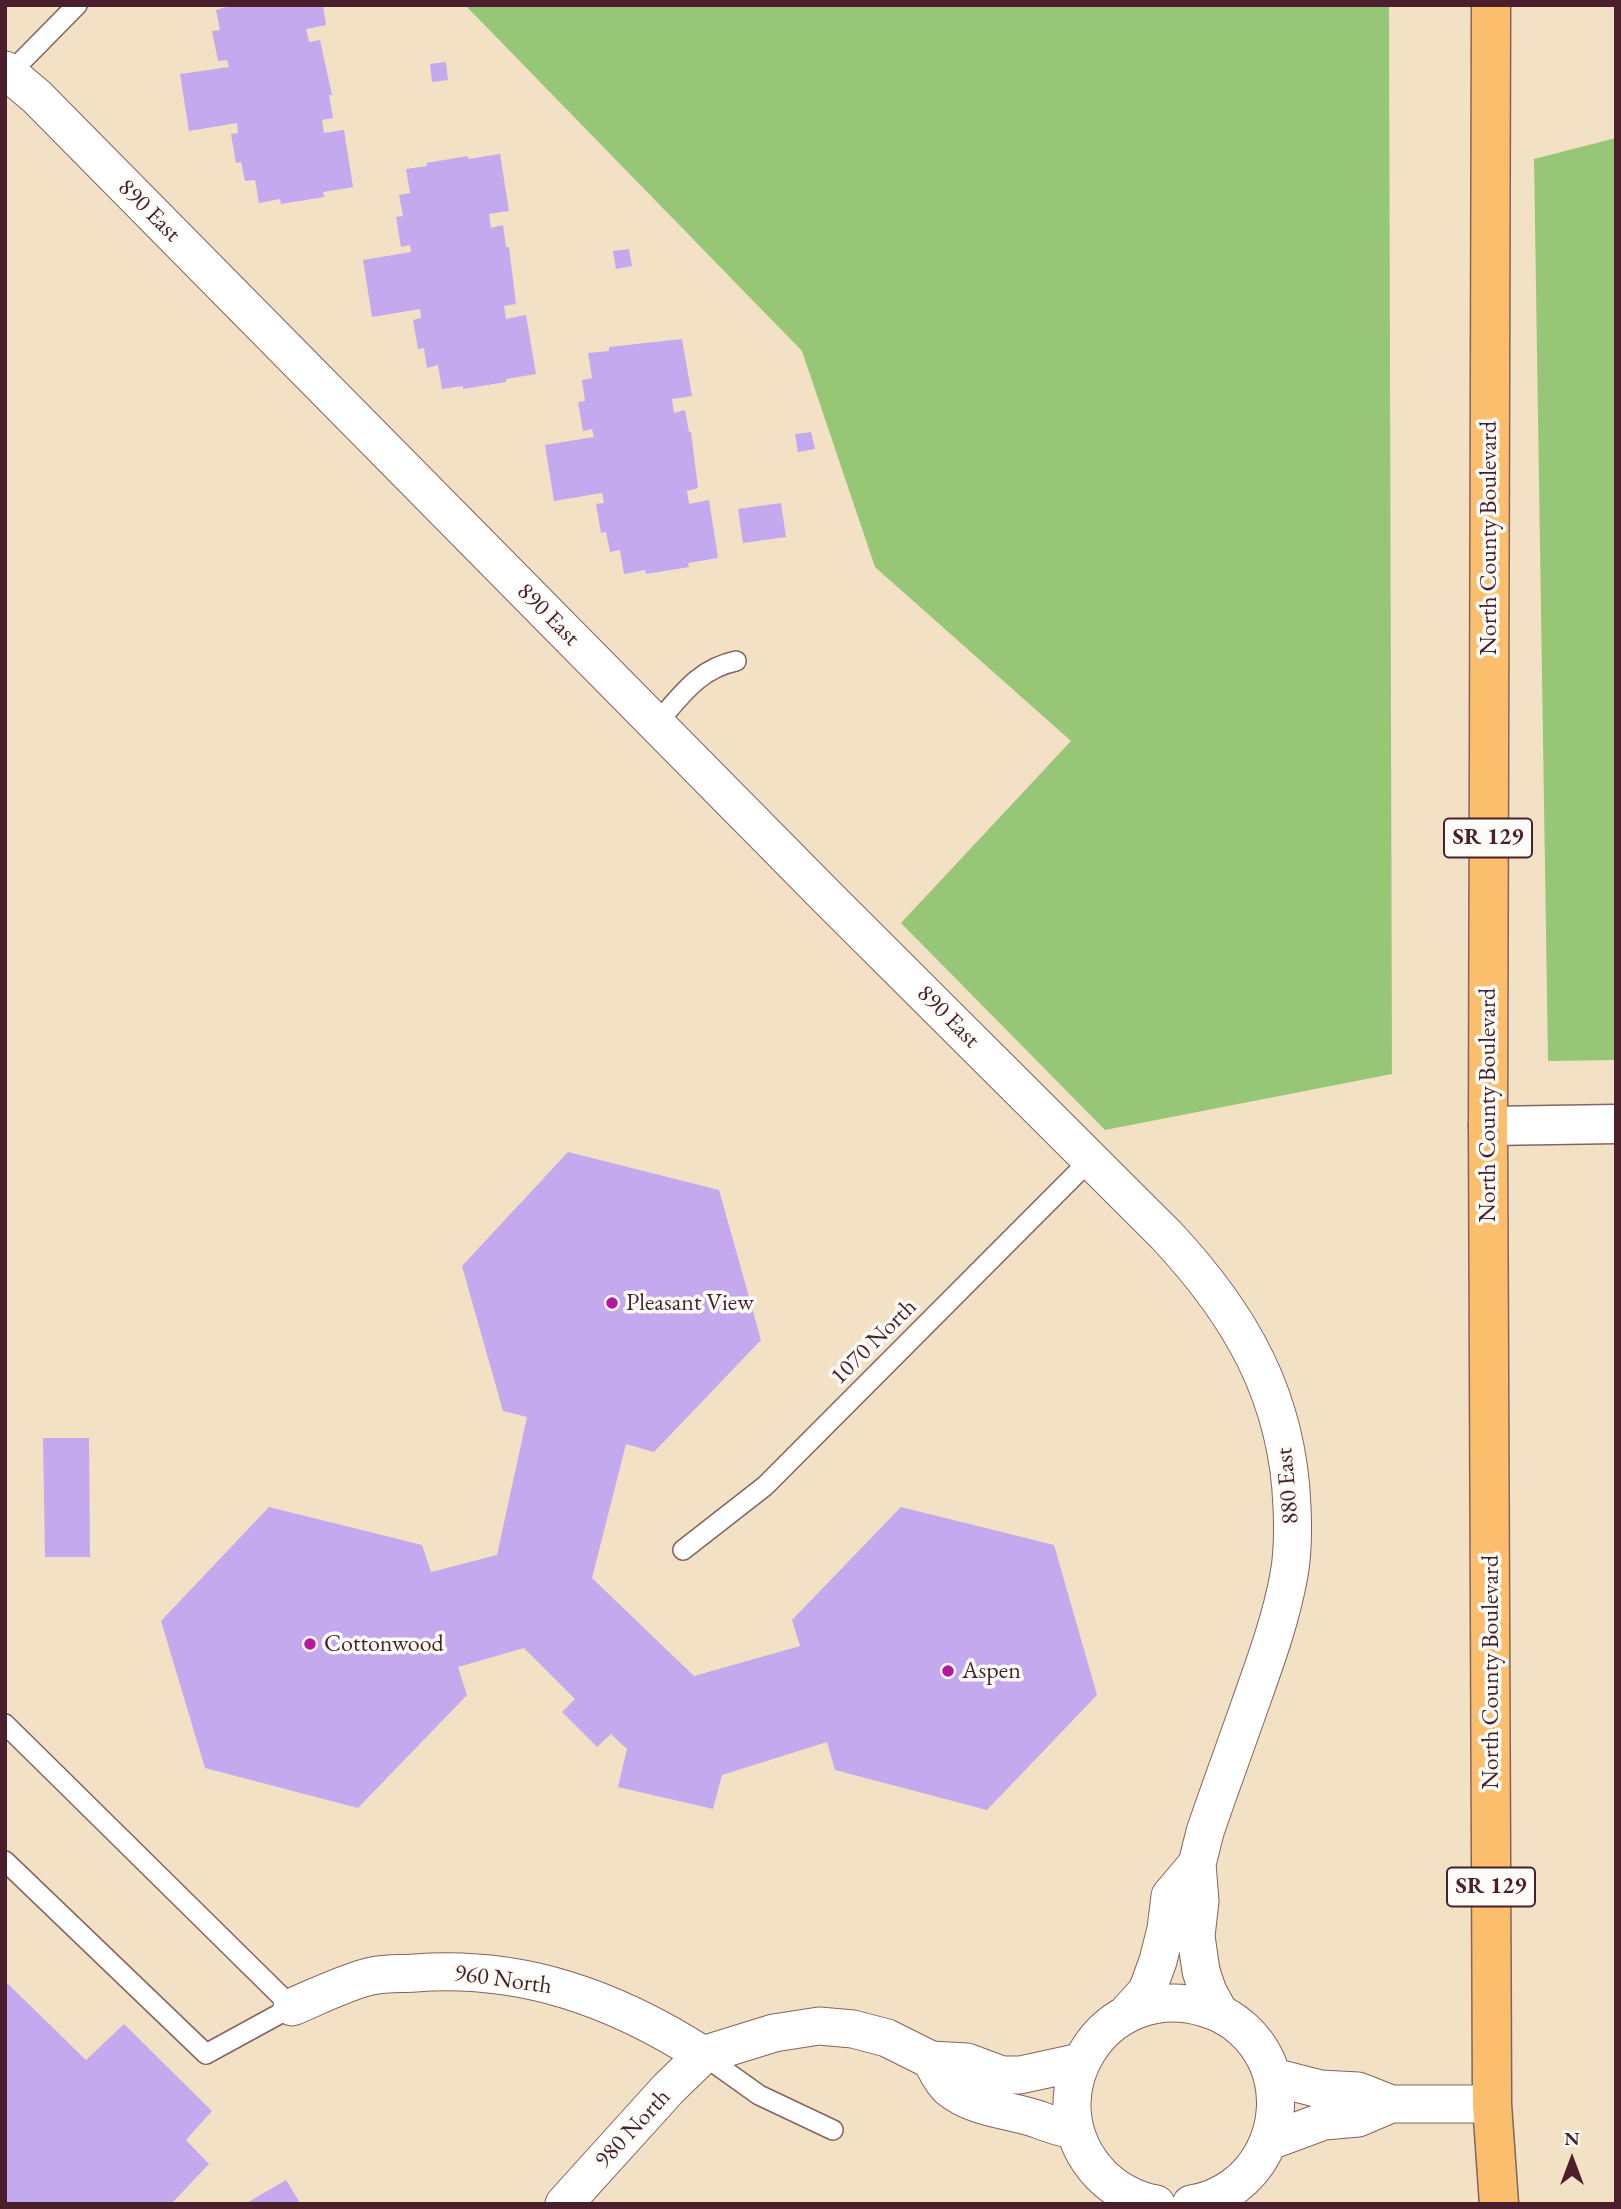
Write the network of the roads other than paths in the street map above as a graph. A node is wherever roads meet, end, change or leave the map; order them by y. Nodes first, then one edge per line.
1 (77, 5) edge
2 (1491, 5) edge
3 (7, 72) edge
4 (736, 662) dead end
5 (656, 724) junction
6 (1616, 1124) edge
7 (1488, 1126) junction
8 (1091, 1159) junction
9 (683, 1550) dead end
10 (5, 1724) edge
11 (5, 1861) edge
12 (1197, 1864) junction
13 (292, 2007) junction
14 (1129, 2012) junction
15 (1219, 2012) junction
16 (703, 2055) junction
17 (931, 2060) junction
18 (1080, 2062) junction
19 (1273, 2077) junction
20 (1391, 2104) junction
21 (1492, 2104) junction
22 (833, 2130) dead end
23 (1074, 2130) junction
24 (1270, 2141) junction
25 (1147, 2203) edge
26 (1200, 2203) edge
27 (564, 2204) edge
28 (1499, 2204) edge

1 - 3 lane
2 - 7 main road, North County Boulevard / SR 129
3 - 5 street, 890 East
4 - 5 lane
5 - 8 street, 890 East
6 - 7 street
7 - 21 main road, North County Boulevard / SR 129
8 - 9 lane, 1070 North
8 - 12 street, 880 East
10 - 13 lane
11 - 13 lane
12 - 14 street, 880 East
12 - 15 street, 880 East
13 - 16 street, 960 North
14 - 15 street
14 - 18 street
15 - 19 street
16 - 17 street
16 - 22 lane
16 - 27 street, 980 North
17 - 18 street
17 - 23 street
18 - 23 street
19 - 20 street
19 - 24 street
20 - 21 street
20 - 24 street
21 - 28 main road, North County Boulevard / SR 129
23 - 25 street
24 - 26 street

